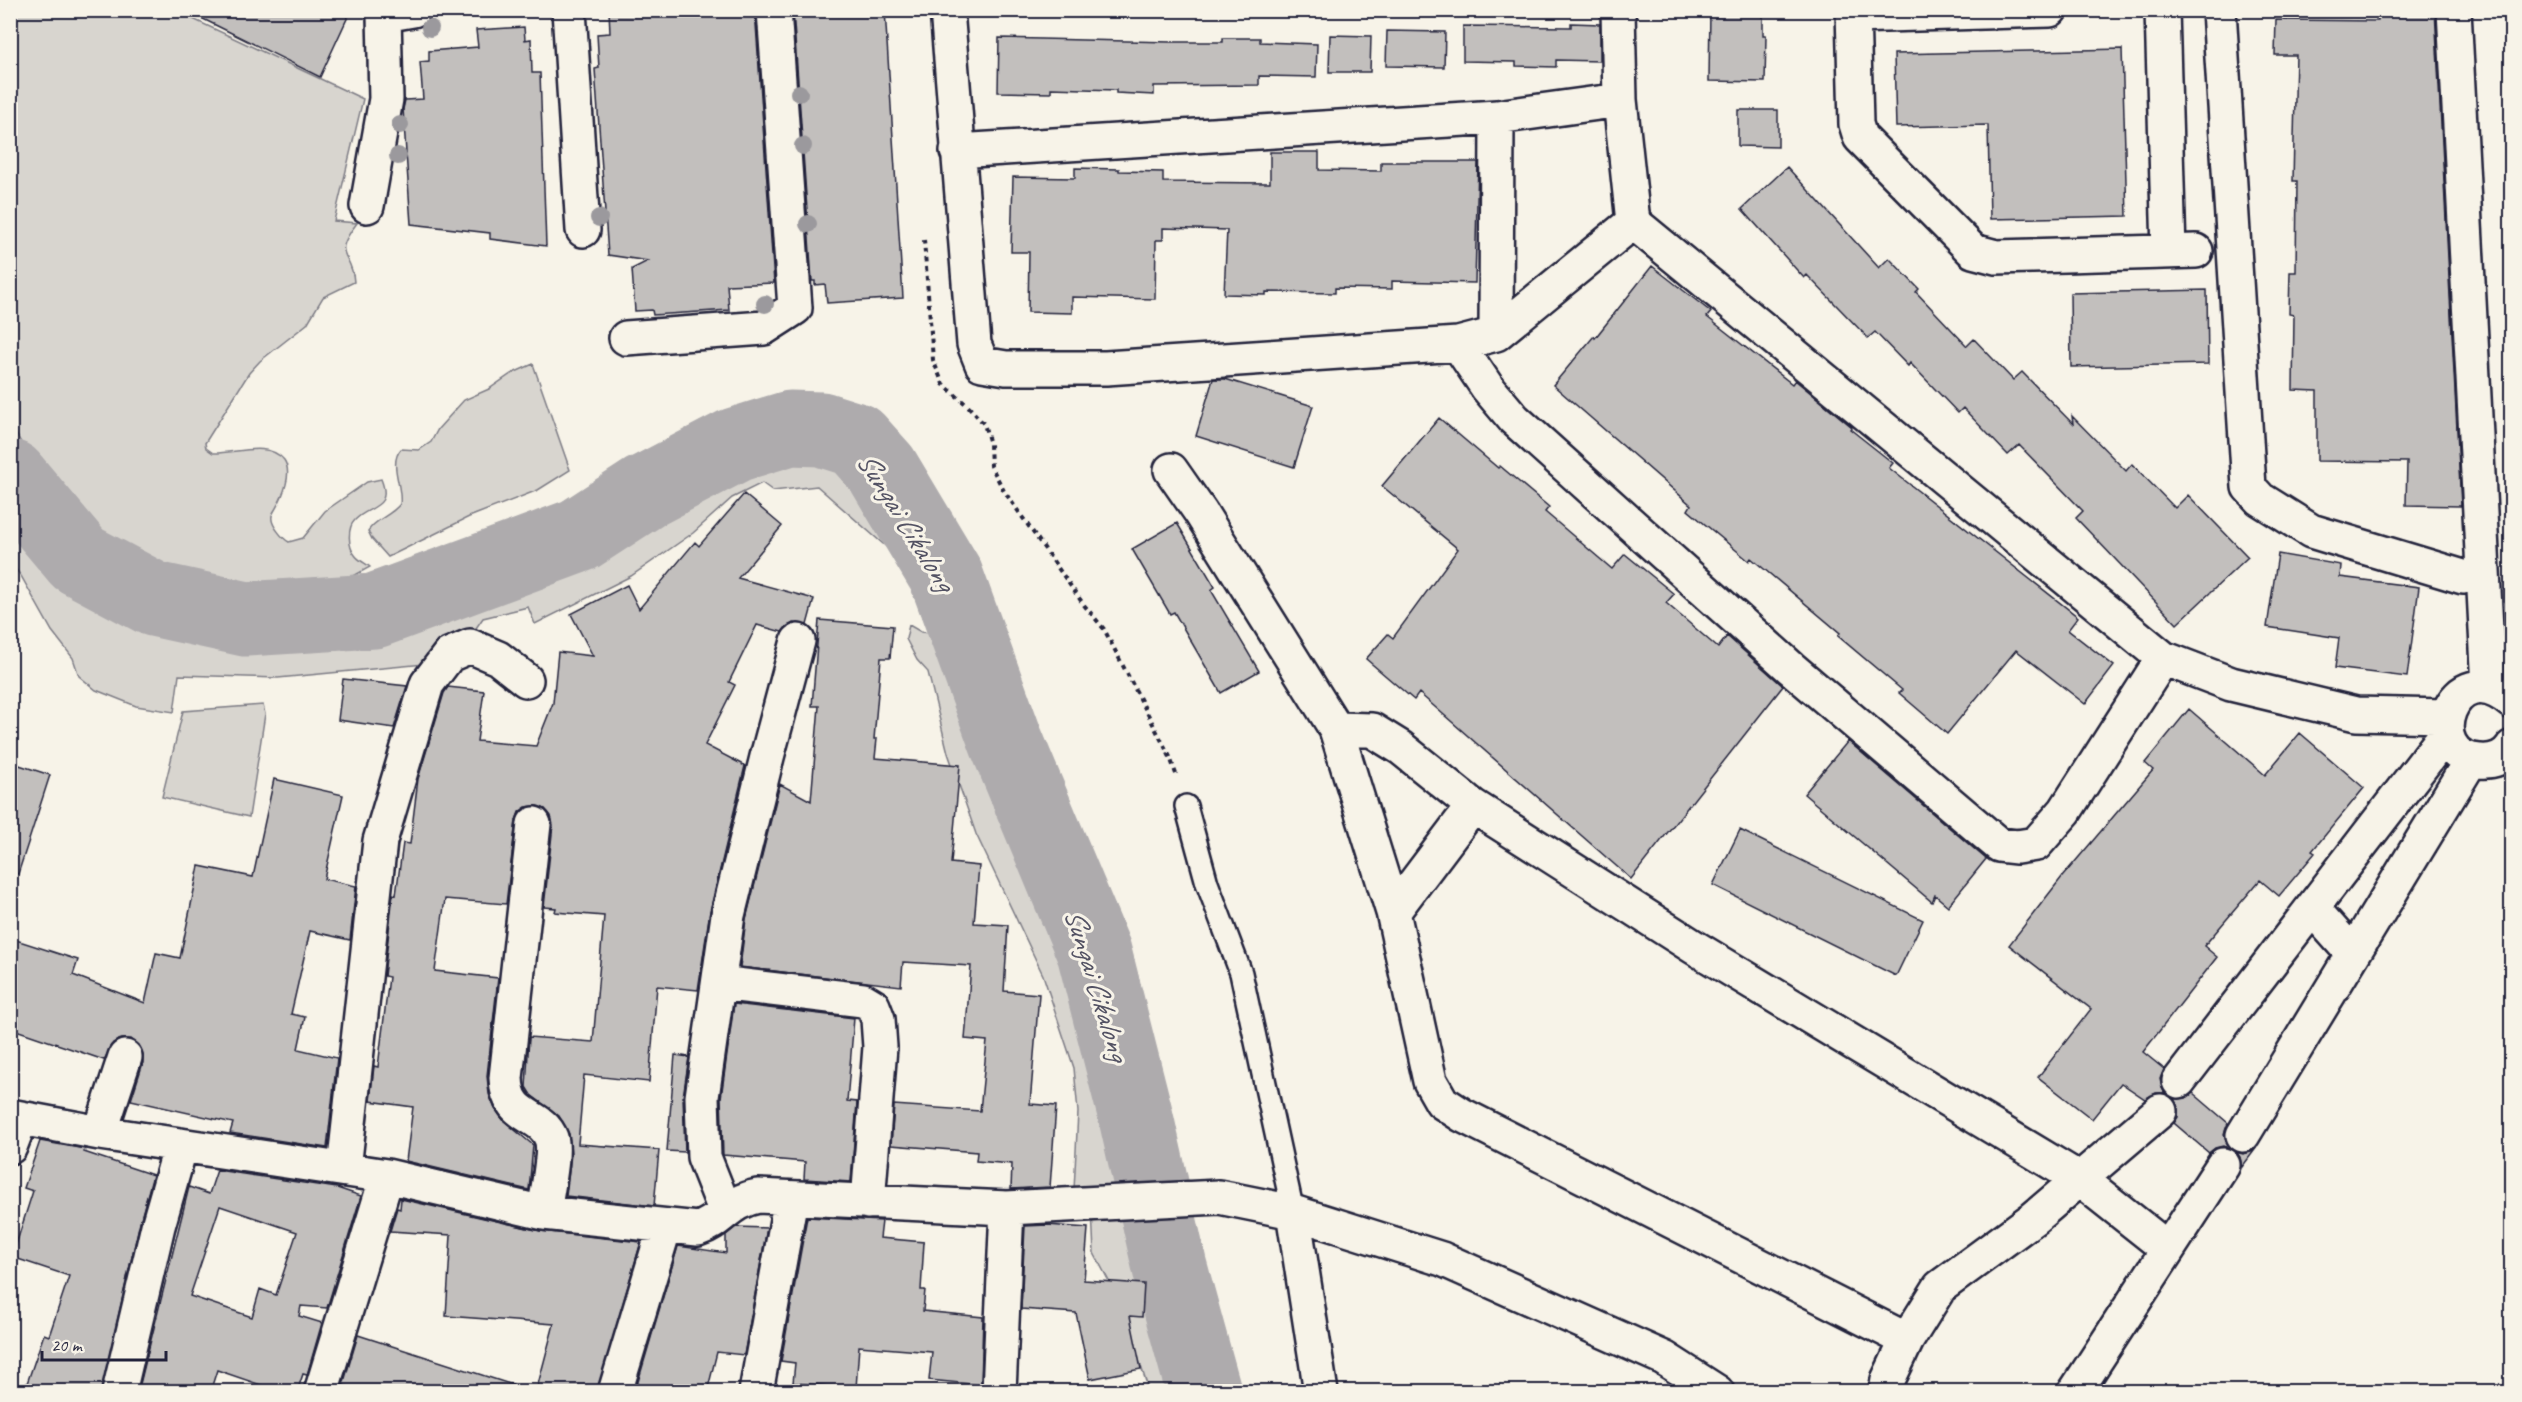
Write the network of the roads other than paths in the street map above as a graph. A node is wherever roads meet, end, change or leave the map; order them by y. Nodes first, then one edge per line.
1 (569, 10) edge
2 (774, 10) edge
3 (947, 10) edge
4 (1618, 10) edge
5 (2050, 10) edge
6 (2162, 10) edge
7 (2219, 10) edge
8 (2454, 10) edge
9 (394, 12) edge
10 (1853, 13) edge
11 (1620, 100) junction
12 (1497, 117) junction
13 (957, 151) junction
14 (368, 206) dead end
15 (1633, 222) junction
16 (584, 230) dead end
17 (1496, 334) junction
18 (626, 338) dead end
19 (1458, 344) junction
20 (1171, 470) dead end
21 (2463, 577) dead end
22 (798, 641) dead end
23 (2163, 658) junction
24 (526, 680) dead end
25 (2500, 694) edge
26 (2446, 725) junction
27 (1336, 729) junction
28 (2511, 747) edge
29 (2471, 760) junction
30 (1186, 806) road end
31 (1473, 806) junction
32 (534, 824) dead end
33 (2313, 908) junction
34 (1393, 912) junction
35 (2353, 954) junction
36 (719, 983) junction
37 (126, 1057) dead end
38 (2179, 1081) dead end
39 (2160, 1111) dead end
40 (14, 1127) edge
41 (99, 1132) junction
42 (2243, 1135) dead end
43 (181, 1145) junction
44 (2223, 1165) dead end
45 (344, 1169) junction
46 (387, 1176) junction
47 (2081, 1180) junction
48 (791, 1198) junction
49 (868, 1202) junction
50 (1007, 1208) junction
51 (725, 1210) junction
52 (1293, 1212) junction
53 (544, 1213) junction
54 (665, 1226) junction
55 (2168, 1249) junction
56 (1907, 1340) junction
57 (119, 1392) edge
58 (321, 1392) edge
59 (615, 1392) edge
60 (756, 1392) edge
61 (999, 1392) edge
62 (1321, 1392) edge
63 (1717, 1392) edge
64 (1886, 1392) edge
65 (2075, 1392) edge

1 - 16 street
2 - 18 street
3 - 13 street
4 - 11 street
5 - 10 street
6 - 10 street
7 - 21 street
8 - 25 street
9 - 14 street
11 - 12 street
11 - 15 street
12 - 13 street
12 - 17 street
13 - 19 street
15 - 17 street
15 - 23 street
17 - 19 street
19 - 23 street
20 - 27 street
22 - 36 street
23 - 26 street
24 - 45 street
25 - 26 street
26 - 29 street
26 - 33 street
27 - 31 street
27 - 34 street
28 - 29 street
29 - 35 street
30 - 52 lane
31 - 34 street
31 - 47 street
32 - 53 street
33 - 35 street
33 - 38 street
34 - 56 street
35 - 42 street
36 - 49 street
36 - 51 street
37 - 41 street
39 - 47 street
40 - 41 street
41 - 43 street
43 - 45 street
43 - 57 street
44 - 55 street
45 - 46 street
46 - 53 street
46 - 58 street
47 - 55 street
47 - 56 street
48 - 49 street
48 - 51 street
48 - 60 street
49 - 50 street
50 - 52 street
50 - 61 street
51 - 54 street
52 - 62 street
52 - 63 street
53 - 54 street
54 - 59 street
55 - 65 street
56 - 64 street

